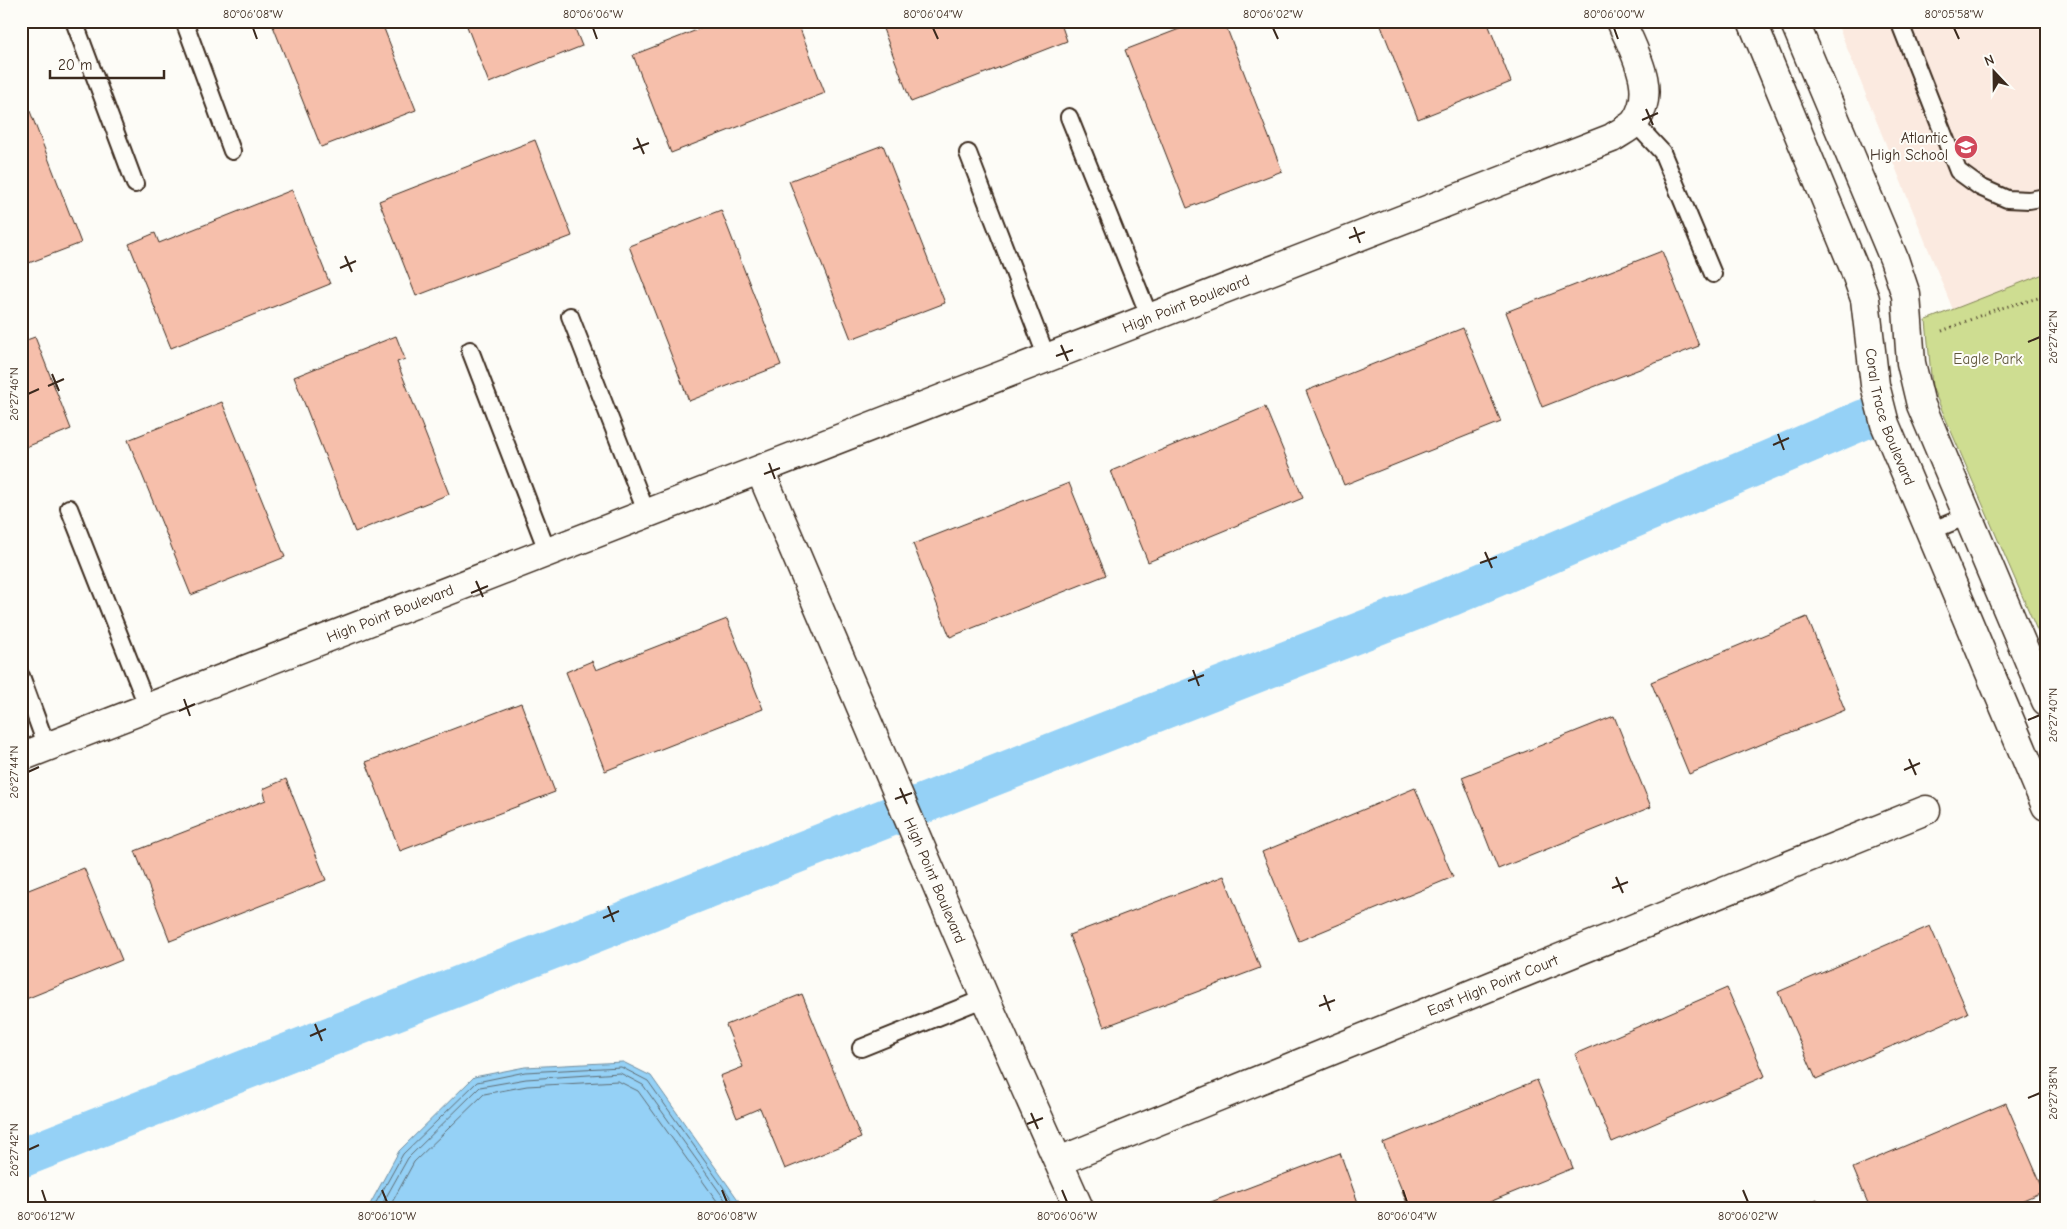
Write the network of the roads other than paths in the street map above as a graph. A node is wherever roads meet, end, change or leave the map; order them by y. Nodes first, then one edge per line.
1 (74, 21) edge
2 (184, 21) edge
3 (1621, 21) edge
4 (1752, 21) edge
5 (1794, 21) edge
6 (1900, 21) edge
7 (1069, 117) dead end
8 (1634, 122) junction
9 (232, 151) dead end
10 (968, 153) dead end
11 (135, 184) dead end
12 (2046, 197) edge
13 (1713, 274) dead end
14 (570, 316) dead end
15 (1150, 318) junction
16 (470, 350) dead end
17 (1047, 358) junction
18 (760, 470) junction
19 (69, 508) dead end
20 (648, 514) junction
21 (1967, 516) junction
22 (1931, 531) junction
23 (548, 552) junction
24 (21, 676) edge
25 (2046, 701) edge
26 (148, 708) junction
27 (47, 747) junction
28 (21, 756) edge
29 (2046, 806) edge
30 (1926, 810) dead end
31 (985, 998) junction
32 (861, 1048) dead end
33 (1059, 1161) junction
34 (1078, 1208) edge

1 - 11 lane
2 - 9 lane
3 - 8 street
4 - 22 street, Coral Trace Boulevard
5 - 21 street, Coral Trace Boulevard
6 - 12 lane
7 - 15 lane
8 - 13 lane
8 - 15 street, High Point Boulevard
10 - 17 lane
14 - 20 lane
15 - 17 street, High Point Boulevard
16 - 23 lane
17 - 18 street, High Point Boulevard
18 - 20 street, High Point Boulevard
18 - 31 street, High Point Boulevard
19 - 26 lane
20 - 23 street, High Point Boulevard
21 - 22 lane
21 - 25 street, Coral Trace Boulevard
22 - 29 street, Coral Trace Boulevard
23 - 26 street, High Point Boulevard
24 - 27 lane
26 - 27 street, High Point Boulevard
27 - 28 street, High Point Boulevard
30 - 33 street, East High Point Court
31 - 32 lane
31 - 33 street, High Point Boulevard
33 - 34 street, High Point Boulevard

